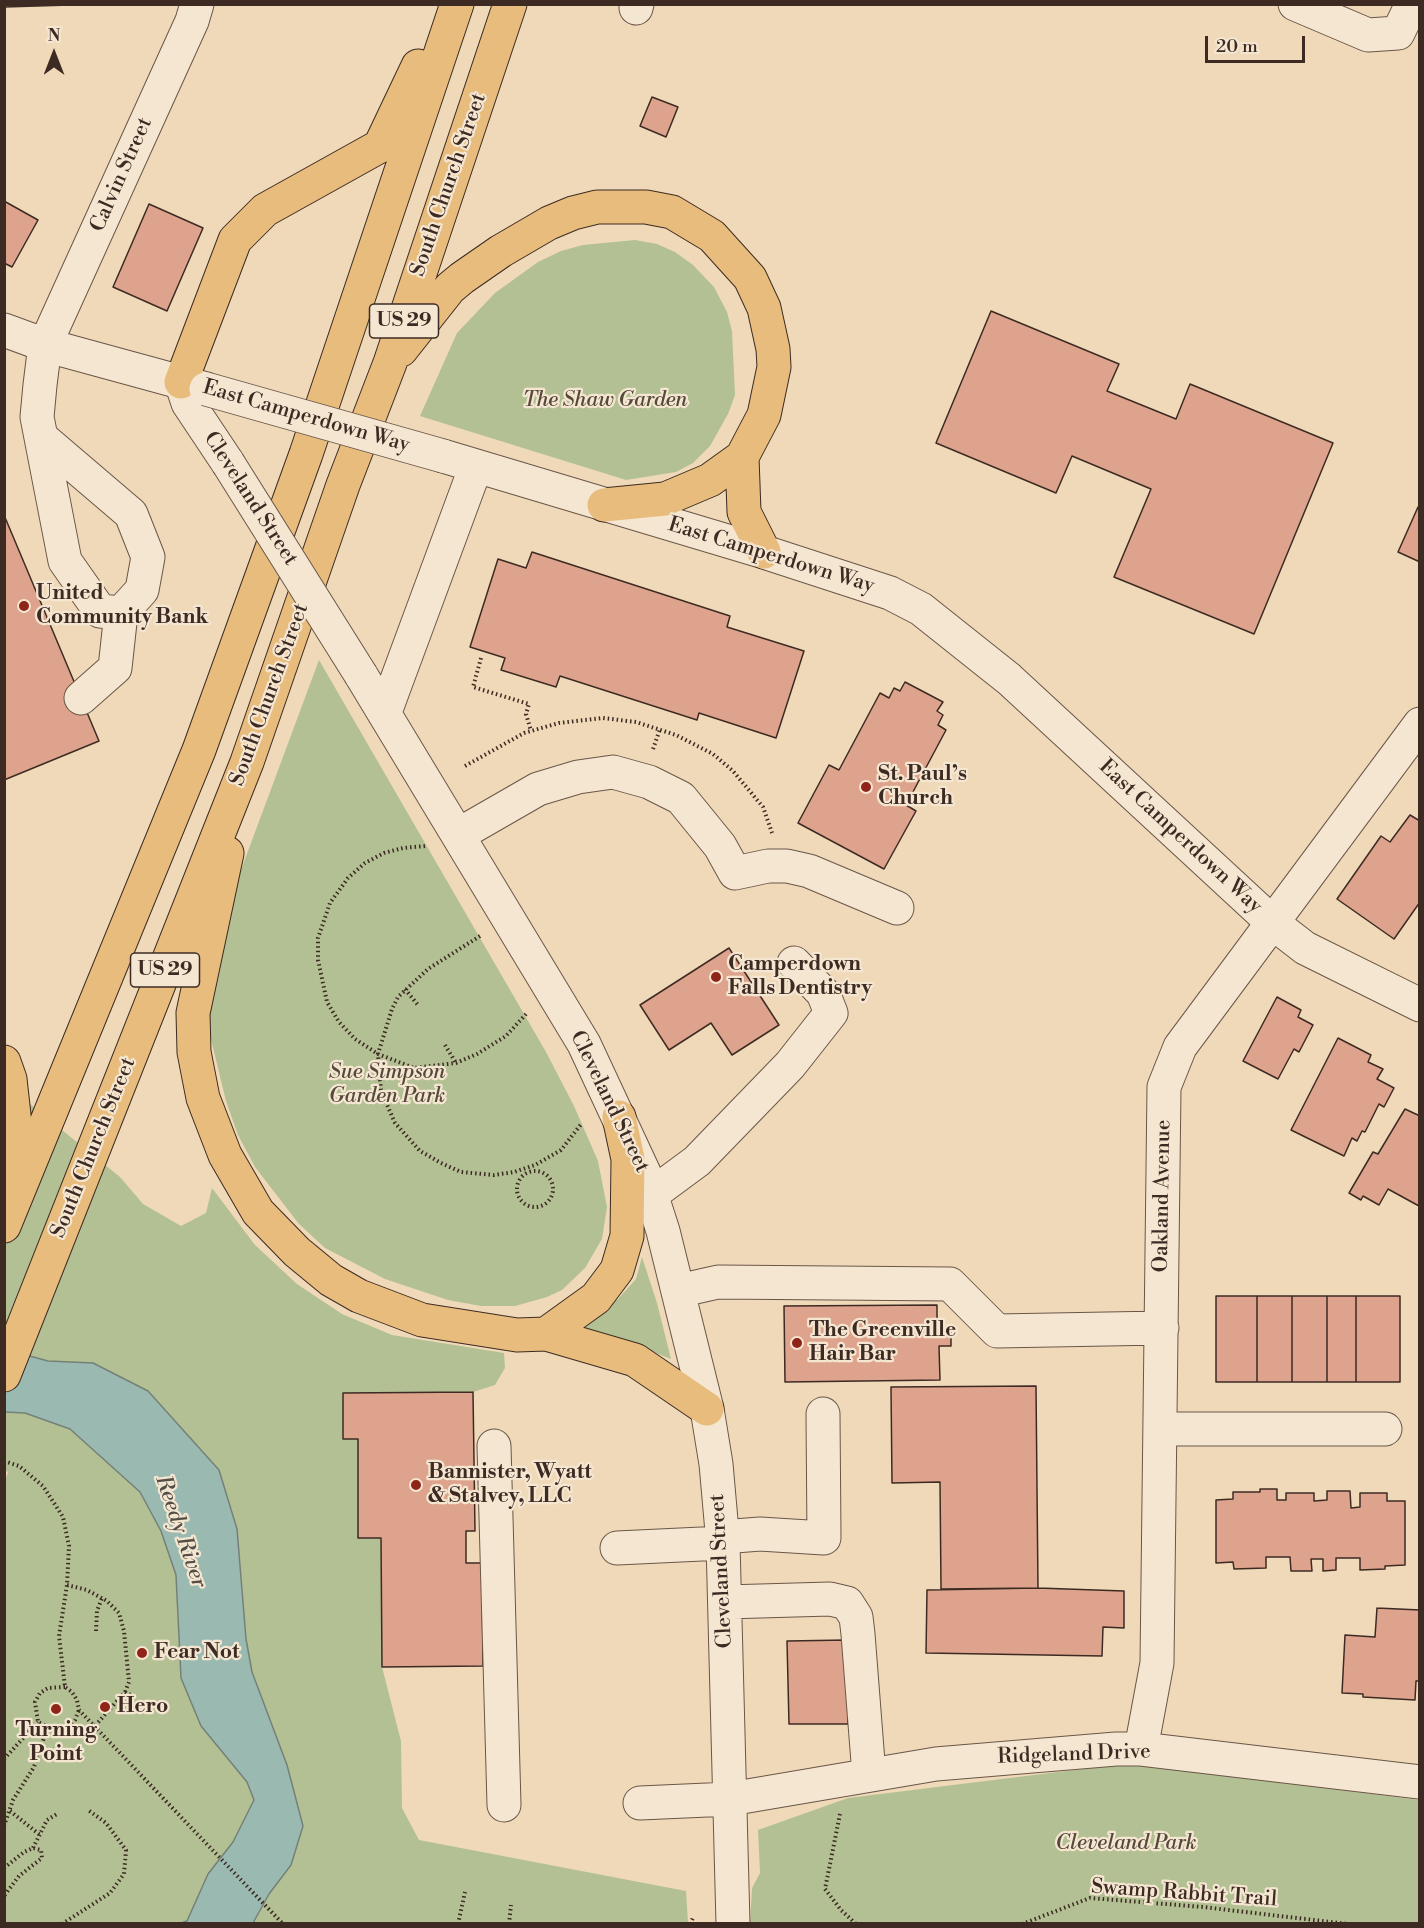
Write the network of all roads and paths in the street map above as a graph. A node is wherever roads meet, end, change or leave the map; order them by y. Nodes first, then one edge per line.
1 (197, 4) edge
2 (448, 4) edge
3 (457, 4) edge
4 (510, 4) edge
5 (1295, 4) edge
6 (1412, 4) edge
7 (4, 330) edge
8 (45, 345) junction
9 (390, 363) junction
10 (193, 386) junction
11 (42, 438) junction
12 (742, 457) junction
13 (476, 466) junction
14 (604, 505) junction
15 (764, 552) junction
16 (121, 613) junction
17 (481, 658) dead end
18 (81, 698) dead end
19 (385, 712) junction
20 (1419, 724) edge
21 (531, 731) dead end
22 (247, 762) junction
23 (458, 835) junction
24 (425, 846) dead end
25 (897, 908) dead end
26 (1274, 924) junction
27 (481, 935) dead end
28 (794, 963) dead end
29 (405, 989) junction
30 (418, 1005) dead end
31 (1419, 1005) edge
32 (526, 1014) dead end
33 (445, 1045) dead end
34 (378, 1054) junction
35 (4, 1062) edge
36 (456, 1063) junction
37 (619, 1117) junction
38 (582, 1123) dead end
39 (525, 1172) junction
40 (651, 1195) junction
41 (4, 1219) edge
42 (4, 1226) edge
43 (678, 1291) junction
44 (1162, 1328) junction
45 (546, 1334) junction
46 (4, 1376) edge
47 (706, 1409) junction
48 (824, 1414) dead end
49 (1160, 1429) junction
50 (1385, 1429) dead end
51 (494, 1446) dead end
52 (4, 1461) edge
53 (722, 1540) junction
54 (617, 1548) dead end
55 (67, 1584) junction
56 (102, 1598) junction
57 (725, 1602) junction
58 (96, 1631) dead end
59 (65, 1687) junction
60 (125, 1692) junction
61 (132, 1695) dead end
62 (79, 1710) junction
63 (38, 1722) junction
64 (95, 1726) junction
65 (47, 1729) junction
66 (1141, 1749) junction
67 (4, 1759) edge
68 (857, 1777) junction
69 (1419, 1782) edge
70 (730, 1799) junction
71 (640, 1803) dead end
72 (504, 1805) dead end
73 (88, 1810) dead end
74 (9, 1811) junction
75 (57, 1814) dead end
76 (4, 1826) edge
77 (40, 1835) junction
78 (33, 1848) junction
79 (4, 1868) edge
80 (465, 1892) dead end
81 (4, 1896) edge
82 (511, 1905) dead end
83 (694, 1916) dead end
84 (62, 1923) edge
85 (283, 1923) edge
86 (458, 1923) edge
87 (509, 1923) edge
88 (690, 1923) edge
89 (734, 1923) edge
90 (856, 1923) edge
91 (1022, 1923) edge
92 (1348, 1923) edge

1 - 8 street, Calvin Street
2 - 10 main road
3 - 42 main road, US 29
4 - 9 main road, South Church Street / US 29
5 - 6 street
7 - 8 street, East Camperdown Way
8 - 10 street, East Camperdown Way
8 - 11 street, Calvin Street
9 - 12 main road
9 - 22 main road, South Church Street / US 29
10 - 13 street, East Camperdown Way, bridge
10 - 19 street, Cleveland Street, bridge
11 - 16 street, Calvin Street
11 - 16 street
12 - 14 main road
12 - 15 main road
13 - 14 street, East Camperdown Way
13 - 19 street
14 - 15 street, East Camperdown Way
15 - 26 street, East Camperdown Way
16 - 18 street
17 - 21 path
19 - 23 street, Cleveland Street
20 - 26 street, Oakland Avenue
22 - 45 main road
22 - 46 main road, South Church Street / US 29
23 - 25 street
23 - 37 street, Cleveland Street
24 - 34 path
26 - 31 street, East Camperdown Way
26 - 44 street, Oakland Avenue
27 - 29 path
28 - 40 street
29 - 30 path
29 - 34 path
32 - 36 path
33 - 36 path
34 - 36 path
34 - 39 path
35 - 41 main road
37 - 40 street, Cleveland Street
37 - 45 main road
38 - 39 path
39 - 39 path
40 - 43 street, Cleveland Street
43 - 44 street
43 - 47 street, Cleveland Street
44 - 49 street, Oakland Avenue
45 - 47 main road
47 - 53 street, Cleveland Street
48 - 53 street
49 - 50 street
49 - 66 street, Oakland Avenue
51 - 72 street
52 - 55 path
53 - 54 street
53 - 57 street, Cleveland Street
55 - 56 path
55 - 59 path
56 - 58 path
56 - 60 path
57 - 68 street
57 - 70 street, Cleveland Street
59 - 62 path
59 - 63 path
60 - 61 path
60 - 64 path
62 - 64 path
62 - 65 path
63 - 65 path
63 - 67 path
64 - 85 path
65 - 74 path
66 - 68 street, Ridgeland Drive
66 - 69 street, Ridgeland Drive
68 - 70 street, Ridgeland Drive
68 - 90 path
70 - 71 street, Ridgeland Drive
70 - 89 street, Cleveland Street
73 - 84 path
74 - 76 path
74 - 77 path
75 - 77 path
77 - 78 path
78 - 79 path
78 - 81 path
80 - 86 path
82 - 87 path
83 - 88 path
91 - 92 path, Swamp Rabbit Trail

